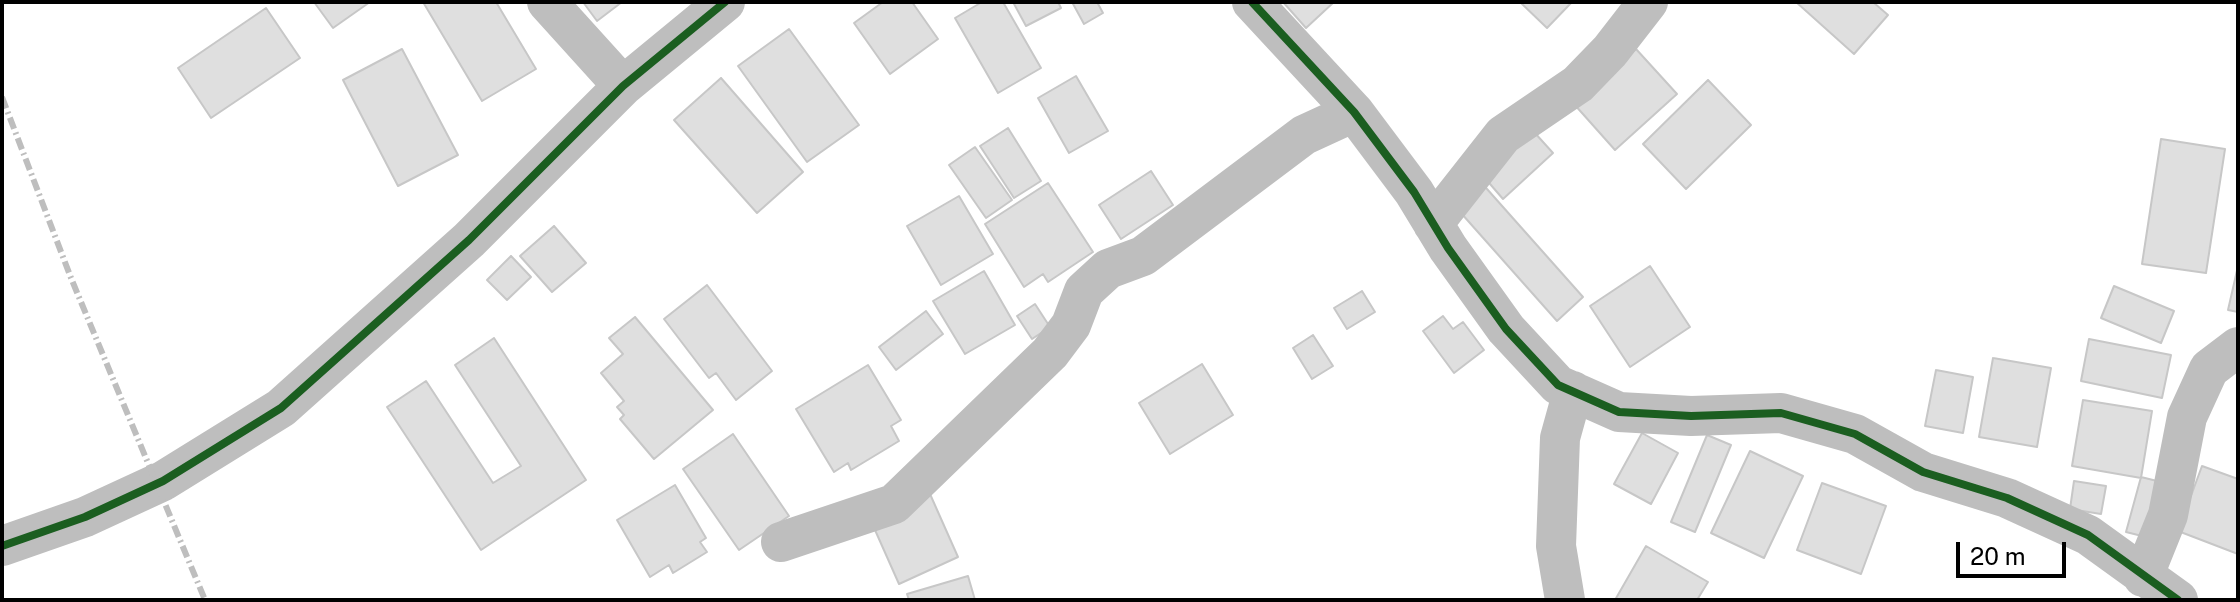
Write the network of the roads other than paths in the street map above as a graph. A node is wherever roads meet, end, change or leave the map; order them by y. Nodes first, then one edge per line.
1 (547, 2) edge
2 (725, 2) edge
3 (1252, 2) edge
4 (1648, 2) edge
5 (623, 86) junction
6 (1354, 112) junction
7 (1433, 224) junction
8 (2238, 347) edge
9 (1573, 391) junction
10 (781, 542) dead end
11 (2, 546) edge
12 (2143, 577) junction
13 (1565, 600) edge
14 (2178, 600) edge

1 - 5 street
2 - 5 street
3 - 6 street
4 - 7 street
5 - 11 street
6 - 7 street
6 - 10 street
7 - 9 street
8 - 12 street
9 - 12 street
9 - 13 street
12 - 14 street

